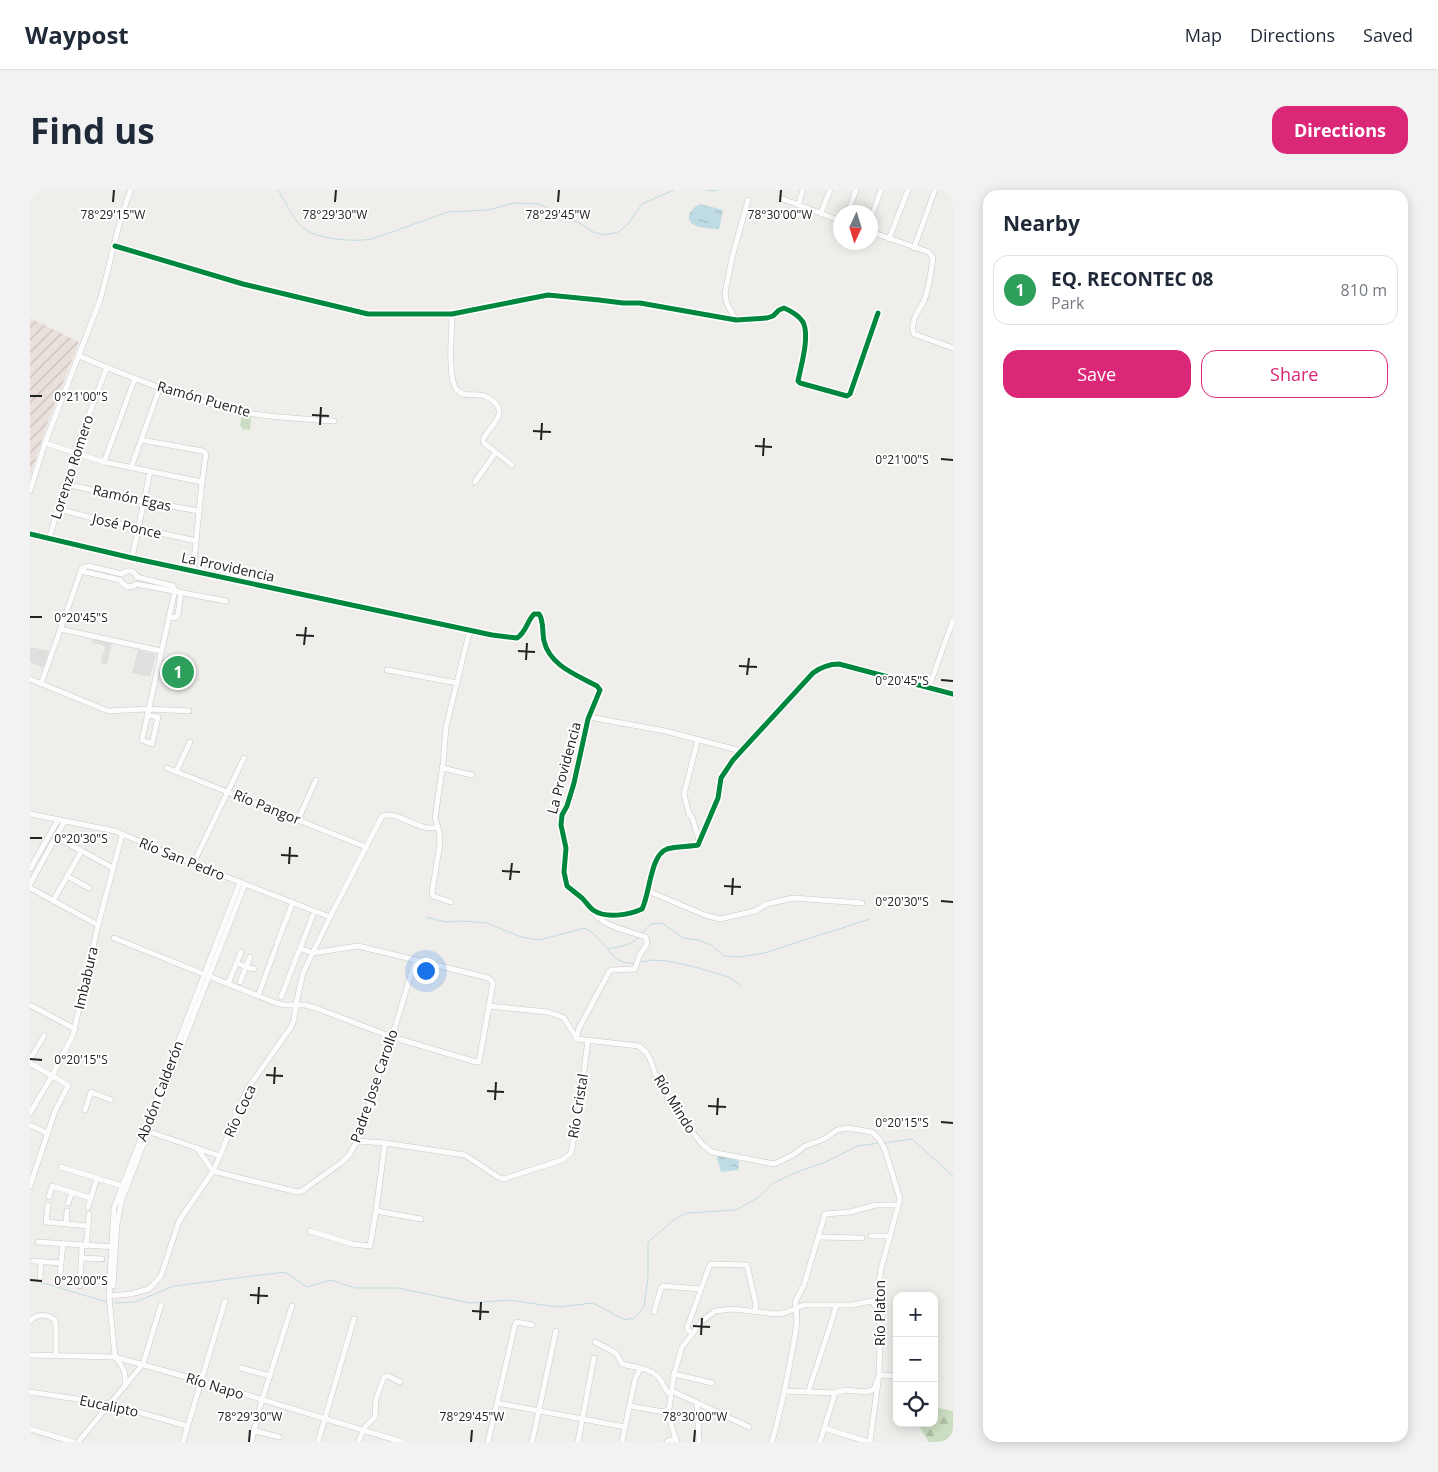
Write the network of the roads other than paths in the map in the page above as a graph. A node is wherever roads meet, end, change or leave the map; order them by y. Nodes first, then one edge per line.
1 (131, 190) edge
2 (804, 190) edge
3 (830, 190) edge
4 (856, 190) edge
5 (881, 190) edge
6 (908, 190) edge
7 (935, 190) edge
8 (783, 199) dead end
9 (748, 200) dead end
10 (798, 204) junction
11 (851, 205) edge
12 (875, 205) edge
13 (821, 213) junction
14 (833, 217) edge
15 (878, 235) edge
16 (889, 239) junction
17 (115, 246) junction
18 (914, 248) junction
19 (878, 313) dead end
20 (452, 314) junction
21 (736, 320) junction
22 (953, 348) edge
23 (79, 356) junction
24 (108, 367) junction
25 (135, 378) junction
26 (160, 387) junction
27 (334, 422) dead end
28 (141, 440) junction
29 (45, 443) junction
30 (496, 452) junction
31 (74, 454) junction
32 (104, 462) junction
33 (512, 465) dead end
34 (131, 468) junction
35 (150, 472) junction
36 (202, 482) junction
37 (475, 482) dead end
38 (65, 484) junction
39 (30, 491) edge
40 (143, 501) junction
41 (58, 509) junction
42 (199, 511) junction
43 (138, 528) junction
44 (30, 534) edge
45 (49, 539) junction
46 (196, 541) junction
47 (132, 558) junction
48 (81, 570) junction
49 (194, 571) junction
50 (122, 574) junction
51 (137, 577) junction
52 (120, 580) junction
53 (136, 584) junction
54 (178, 591) junction
55 (226, 601) dead end
56 (953, 620) edge
57 (60, 629) junction
58 (470, 629) junction
59 (161, 652) junction
60 (387, 670) dead end
61 (30, 680) edge
62 (456, 683) junction
63 (41, 684) junction
64 (929, 687) junction
65 (953, 694) edge
66 (189, 711) dead end
67 (148, 712) junction
68 (589, 717) junction
69 (698, 739) junction
70 (190, 742) dead end
71 (732, 749) junction
72 (741, 751) junction
73 (244, 758) dead end
74 (733, 760) junction
75 (168, 768) dead end
76 (442, 768) junction
77 (176, 772) junction
78 (472, 774) dead end
79 (316, 780) dead end
80 (228, 792) junction
81 (30, 814) edge
82 (298, 820) junction
83 (61, 821) junction
84 (437, 827) junction
85 (122, 835) junction
86 (56, 837) junction
87 (700, 843) junction
88 (366, 847) junction
89 (81, 852) junction
90 (193, 864) junction
91 (113, 868) junction
92 (30, 869) edge
93 (67, 876) junction
94 (242, 883) junction
95 (30, 884) edge
96 (30, 888) edge
97 (89, 888) dead end
98 (648, 891) junction
99 (53, 901) junction
100 (293, 902) junction
101 (451, 902) dead end
102 (862, 903) dead end
103 (591, 908) junction
104 (313, 915) dead end
105 (330, 917) junction
106 (98, 925) junction
107 (114, 938) dead end
108 (300, 948) junction
109 (241, 952) dead end
110 (312, 953) junction
111 (250, 957) dead end
112 (415, 961) junction
113 (237, 963) junction
114 (246, 967) junction
115 (254, 969) dead end
116 (207, 975) junction
117 (240, 982) dead end
118 (228, 984) junction
119 (258, 996) junction
120 (281, 997) dead end
121 (296, 1004) junction
122 (30, 1005) edge
123 (490, 1006) junction
124 (75, 1029) junction
125 (44, 1036) dead end
126 (392, 1037) junction
127 (576, 1038) junction
128 (588, 1041) junction
129 (30, 1059) edge
130 (30, 1063) edge
131 (52, 1076) junction
132 (111, 1100) dead end
133 (86, 1110) dead end
134 (30, 1113) edge
135 (30, 1125) edge
136 (146, 1131) junction
137 (872, 1132) joint
138 (47, 1133) junction
139 (357, 1141) junction
140 (384, 1143) junction
141 (197, 1148) junction
142 (220, 1156) junction
143 (61, 1167) dead end
144 (213, 1170) junction
145 (97, 1178) junction
146 (31, 1182) edge
147 (122, 1186) junction
148 (72, 1192) junction
149 (49, 1197) dead end
150 (91, 1198) junction
151 (68, 1203) dead end
152 (48, 1205) dead end
153 (898, 1205) junction
154 (88, 1207) dead end
155 (67, 1211) dead end
156 (376, 1212) junction
157 (90, 1214) dead end
158 (421, 1219) dead end
159 (66, 1223) junction
160 (88, 1226) junction
161 (310, 1231) dead end
162 (871, 1236) dead end
163 (890, 1236) junction
164 (819, 1237) junction
165 (862, 1238) dead end
166 (38, 1242) dead end
167 (63, 1244) junction
168 (84, 1246) junction
169 (113, 1247) junction
170 (81, 1258) junction
171 (102, 1259) dead end
172 (33, 1261) dead end
173 (41, 1262) junction
174 (61, 1264) junction
175 (40, 1278) dead end
176 (59, 1284) dead end
177 (80, 1286) dead end
178 (700, 1289) junction
179 (878, 1292) junction
180 (111, 1296) junction
181 (225, 1301) dead end
182 (872, 1301) junction
183 (161, 1305) dead end
184 (292, 1306) dead end
185 (836, 1306) junction
186 (796, 1308) junction
187 (755, 1311) junction
188 (654, 1312) dead end
189 (879, 1313) junction
190 (354, 1319) dead end
191 (30, 1322) edge
192 (532, 1325) dead end
193 (556, 1331) dead end
194 (693, 1334) junction
195 (595, 1342) dead end
196 (30, 1355) edge
197 (56, 1356) junction
198 (115, 1357) junction
199 (594, 1358) dead end
200 (143, 1364) junction
201 (632, 1367) junction
202 (241, 1368) dead end
203 (640, 1369) junction
204 (674, 1374) junction
205 (270, 1376) junction
206 (879, 1376) junction
207 (893, 1376) edge
208 (635, 1379) junction
209 (201, 1381) junction
210 (400, 1382) dead end
211 (712, 1384) dead end
212 (124, 1386) junction
213 (785, 1391) junction
214 (30, 1392) edge
215 (809, 1392) junction
216 (671, 1393) junction
217 (835, 1393) junction
218 (262, 1400) junction
219 (497, 1403) junction
220 (697, 1403) junction
221 (110, 1404) junction
222 (630, 1406) junction
223 (540, 1411) junction
224 (667, 1411) junction
225 (326, 1418) junction
226 (583, 1418) junction
227 (187, 1426) junction
228 (625, 1427) junction
229 (749, 1427) dead end
230 (824, 1428) junction
231 (30, 1430) edge
232 (255, 1430) junction
233 (364, 1430) junction
234 (279, 1437) dead end
235 (676, 1441) edge
236 (73, 1442) edge
237 (78, 1442) edge
238 (183, 1442) edge
239 (251, 1442) edge
240 (318, 1442) edge
241 (358, 1442) edge
242 (402, 1442) edge
243 (488, 1442) edge
244 (532, 1442) edge
245 (578, 1442) edge
246 (622, 1442) edge
247 (667, 1442) edge
248 (699, 1442) edge
249 (772, 1442) edge
250 (820, 1442) edge
251 (869, 1442) edge

1 - 17 street
2 - 10 street
3 - 13 street
4 - 11 street
5 - 12 street
6 - 16 street
7 - 18 street
8 - 10 street
9 - 21 street
10 - 13 street
13 - 14 street
15 - 16 street
16 - 18 street
17 - 20 street
17 - 23 street
18 - 22 street
19 - 21 street
20 - 21 street
20 - 30 street
23 - 24 street, Ramón Puente
23 - 29 street
24 - 25 street, Ramón Puente
24 - 31 street, Lorenzo Romero
25 - 26 street, Ramón Puente
25 - 32 street
26 - 27 street, Ramón Puente
26 - 28 street
28 - 34 street
28 - 36 street
29 - 31 street
29 - 39 street
30 - 33 street
30 - 37 street
31 - 32 street
31 - 38 street, Lorenzo Romero
32 - 34 street
34 - 35 street
35 - 36 street
35 - 40 street
36 - 42 street
38 - 40 street, Ramón Egas
38 - 41 street, Lorenzo Romero
40 - 42 street, Ramón Egas
40 - 43 street
41 - 43 street, José Ponce
41 - 45 street, Lorenzo Romero
42 - 46 street
43 - 46 street, José Ponce
43 - 47 street
44 - 45 street, La Providencia
45 - 47 street, La Providencia
46 - 49 street
47 - 49 street, La Providencia
48 - 50 street
48 - 52 street
48 - 57 street
49 - 58 street, La Providencia
50 - 51 street
50 - 52 street
51 - 53 street
51 - 54 street
52 - 53 street
53 - 54 street
54 - 55 street
54 - 59 street
56 - 64 street
57 - 59 street
57 - 63 street
58 - 62 street
58 - 68 street, La Providencia
59 - 67 street
60 - 62 street
61 - 63 street
62 - 76 street
63 - 67 street
64 - 65 street
64 - 72 street
66 - 67 street
67 - 67 street
68 - 69 street
68 - 103 street, La Providencia
69 - 71 street
69 - 87 street
70 - 77 street
71 - 72 street
71 - 74 street
72 - 74 street
73 - 80 street
74 - 87 street
75 - 77 street, Río Pangor
76 - 78 street
76 - 84 street
77 - 80 street, Río Pangor
79 - 82 street
80 - 82 street, Río Pangor
80 - 90 street
81 - 83 street, Río San Pedro
82 - 88 street, Río Pangor
83 - 85 street, Río San Pedro
83 - 86 street
83 - 92 street
84 - 88 street, Río Coca
84 - 101 street
85 - 90 street, Río San Pedro
85 - 91 street, Imbabura
86 - 89 street
86 - 95 street
87 - 98 street, La Providencia
88 - 105 street, Río Coca
89 - 91 street
89 - 93 street
90 - 94 street, Río San Pedro
91 - 106 street, Imbabura
93 - 97 street
93 - 99 street
94 - 100 street, Río San Pedro
94 - 116 street, Abdón Calderón
96 - 99 street
98 - 102 street
98 - 103 street, La Providencia
99 - 106 street
100 - 105 street, Río San Pedro
100 - 119 street
103 - 127 street
104 - 108 street
105 - 110 street, Río Coca
106 - 124 street, Imbabura
107 - 116 street
108 - 110 street
108 - 120 street
109 - 113 street
110 - 112 street
110 - 121 street, Río Coca
111 - 114 street
112 - 123 street
112 - 126 street, Padre Jose Carollo
113 - 114 street
113 - 118 street
114 - 115 street
114 - 117 street
116 - 118 street
116 - 136 street, Abdón Calderón
118 - 119 street
119 - 121 street
121 - 126 street
121 - 142 street, Río Coca
122 - 124 street
123 - 126 street
123 - 127 street
124 - 131 street, Imbabura
125 - 129 street
126 - 139 street, Padre Jose Carollo
127 - 128 street, Río Mindo
128 - 137 street, Río Mindo
128 - 140 street, Río Cristal
130 - 131 street
131 - 134 street, Imbabura
131 - 138 street
132 - 133 street
135 - 138 street
136 - 141 street
136 - 147 street, Abdón Calderón
136 - 169 street, Abdón Calderón
137 - 153 street, Río Platon
138 - 146 street
139 - 140 street, Río Cristal
139 - 144 street, Padre Jose Carollo
140 - 156 street
141 - 142 street
141 - 144 street
142 - 144 street, Río Coca
143 - 145 street
144 - 180 street, Río Coca
145 - 147 street
145 - 150 street
147 - 169 street, Abdón Calderón
148 - 149 street
148 - 150 street
148 - 151 street
150 - 154 street
152 - 159 street
153 - 163 street, Río Platon
153 - 164 street
155 - 159 street
156 - 158 street
156 - 161 street
157 - 160 street
159 - 160 street
160 - 168 street
162 - 163 street
163 - 179 street, Río Platon
164 - 165 street
164 - 186 street
166 - 167 street
167 - 168 street
167 - 174 street
168 - 169 street
168 - 170 street
169 - 180 street, Abdón Calderón
170 - 171 street
170 - 177 street
172 - 173 street
173 - 174 street
173 - 175 street
174 - 176 street
178 - 187 street
178 - 188 street
178 - 194 street
179 - 182 street
179 - 189 street, Río Platon
180 - 198 street, Abdón Calderón
181 - 209 street
182 - 185 street
182 - 189 street
183 - 200 street
184 - 205 street
185 - 186 street
185 - 215 street
186 - 187 street
186 - 213 street
187 - 194 street
189 - 206 street, Río Platon
190 - 225 street
191 - 197 street
192 - 219 street
193 - 223 street
194 - 204 street
195 - 201 street
196 - 197 street, Río Napo
197 - 198 street, Río Napo
198 - 200 street, Río Napo
198 - 212 street, Abdón Calderón
199 - 226 street
200 - 209 street, Río Napo
200 - 212 street
201 - 203 street
201 - 208 street
202 - 205 street
203 - 208 street
203 - 216 street
204 - 211 street
204 - 216 street
205 - 218 street
206 - 207 street
206 - 217 street
206 - 251 street, Río Platon
208 - 222 street
209 - 218 street, Río Napo
209 - 227 street
210 - 233 street
212 - 221 street
213 - 215 street
213 - 249 street
214 - 221 street, Eucalipto
215 - 217 street
216 - 220 street
216 - 224 street
217 - 230 street
218 - 225 street, Río Napo
218 - 232 street
219 - 223 street
219 - 243 street
220 - 229 street
220 - 248 street
221 - 227 street, Eucalipto
221 - 237 street
222 - 224 street
222 - 228 street
223 - 226 street
223 - 244 street
224 - 235 street
225 - 233 street, Río Napo
225 - 240 street
226 - 228 street
226 - 245 street
227 - 238 street
228 - 246 street
230 - 250 street
230 - 251 street
231 - 236 street
232 - 234 street
232 - 239 street
233 - 241 street
233 - 242 street, Río Napo
235 - 247 street

